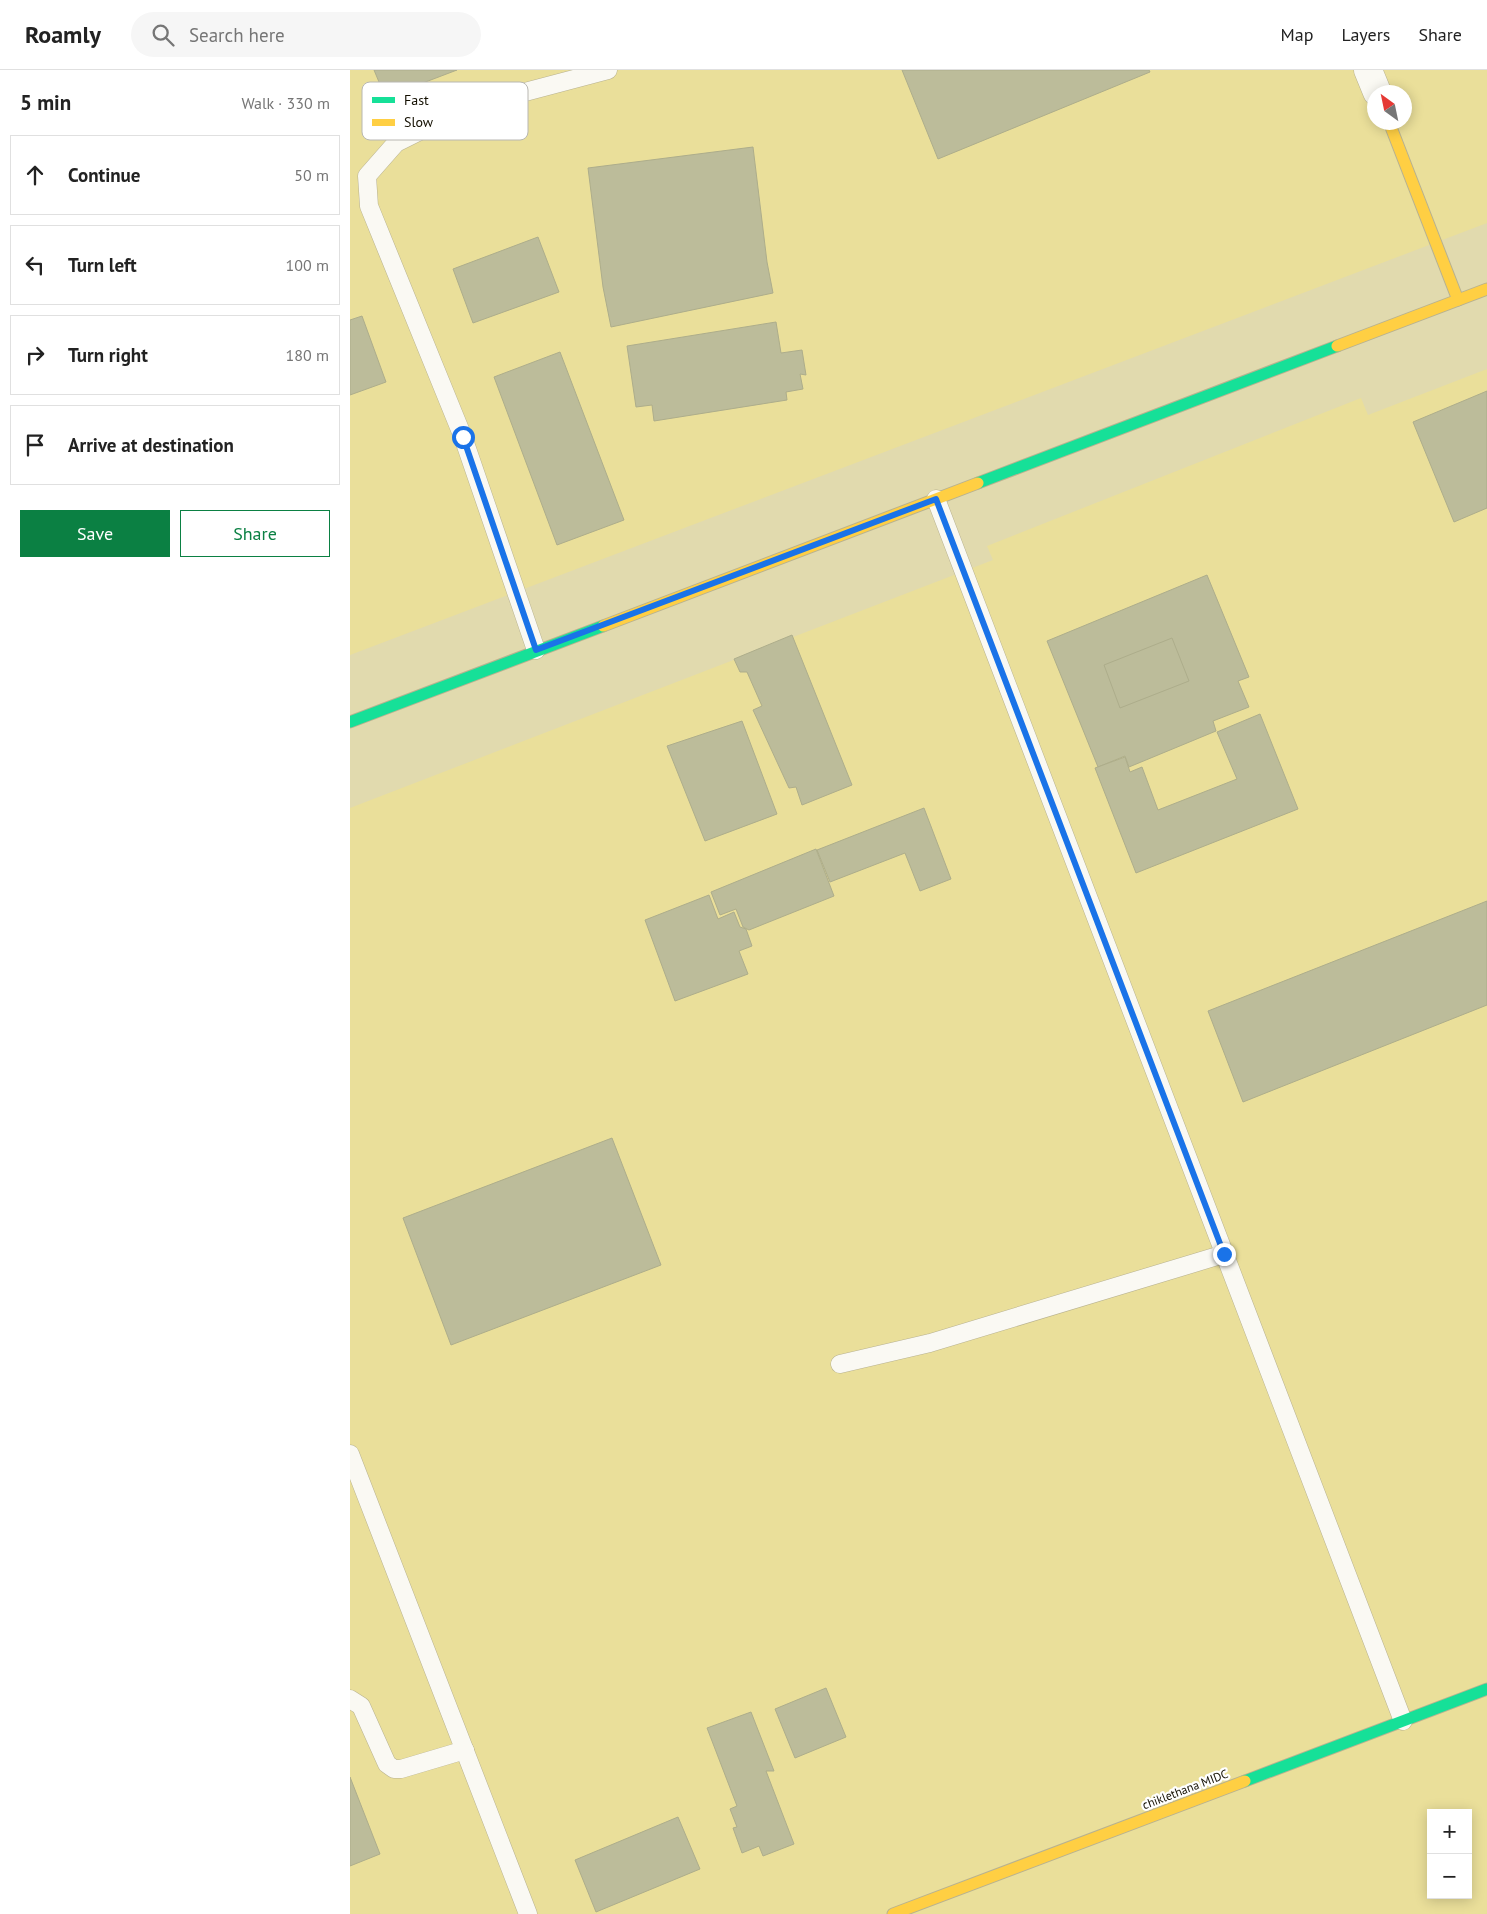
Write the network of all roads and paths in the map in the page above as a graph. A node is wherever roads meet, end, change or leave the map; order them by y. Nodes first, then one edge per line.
1 (608, 70) edge
2 (1368, 70) edge
3 (1374, 85) edge
4 (528, 91) edge
5 (1392, 130) edge
6 (402, 140) edge
7 (1487, 289) edge
8 (1458, 300) junction
9 (936, 499) junction
10 (536, 650) junction
11 (350, 722) edge
12 (1224, 1254) junction
13 (840, 1364) dead end
14 (350, 1454) edge
15 (1487, 1689) edge
16 (350, 1699) edge
17 (1403, 1721) junction
18 (465, 1750) junction
19 (528, 1914) edge
20 (893, 1914) edge

1 - 4 lane
2 - 3 street
5 - 8 street
6 - 10 lane
7 - 8 street
8 - 9 street
9 - 10 street
9 - 12 lane
10 - 11 street
12 - 13 lane
12 - 17 lane
14 - 18 lane
15 - 17 street, chiklethana MIDC
16 - 18 lane
17 - 20 street, chiklethana MIDC
18 - 19 lane

